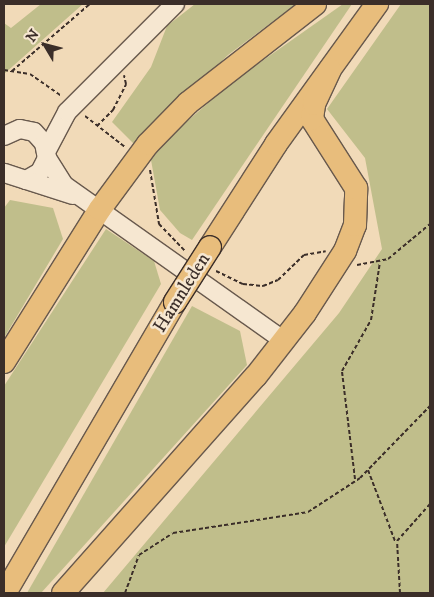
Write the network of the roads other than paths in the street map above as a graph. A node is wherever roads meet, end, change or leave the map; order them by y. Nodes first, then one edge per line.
1 (175, 4) edge
2 (316, 4) edge
3 (377, 4) edge
4 (330, 69) junction
5 (70, 107) junction
6 (17, 127) edge
7 (4, 136) edge
8 (47, 154) junction
9 (13, 179) edge
10 (79, 196) junction
11 (100, 209) junction
12 (284, 341) junction
13 (4, 362) edge
14 (6, 593) edge
15 (63, 593) edge

1 - 5 street
2 - 11 main road
3 - 4 main road, Hamnleden
4 - 12 main road
4 - 14 main road, Hamnleden, bridge
5 - 6 street
5 - 8 street
6 - 7 street
6 - 8 street
8 - 9 street
8 - 10 street
9 - 10 street
10 - 11 street
11 - 12 street
11 - 13 main road
12 - 15 main road

